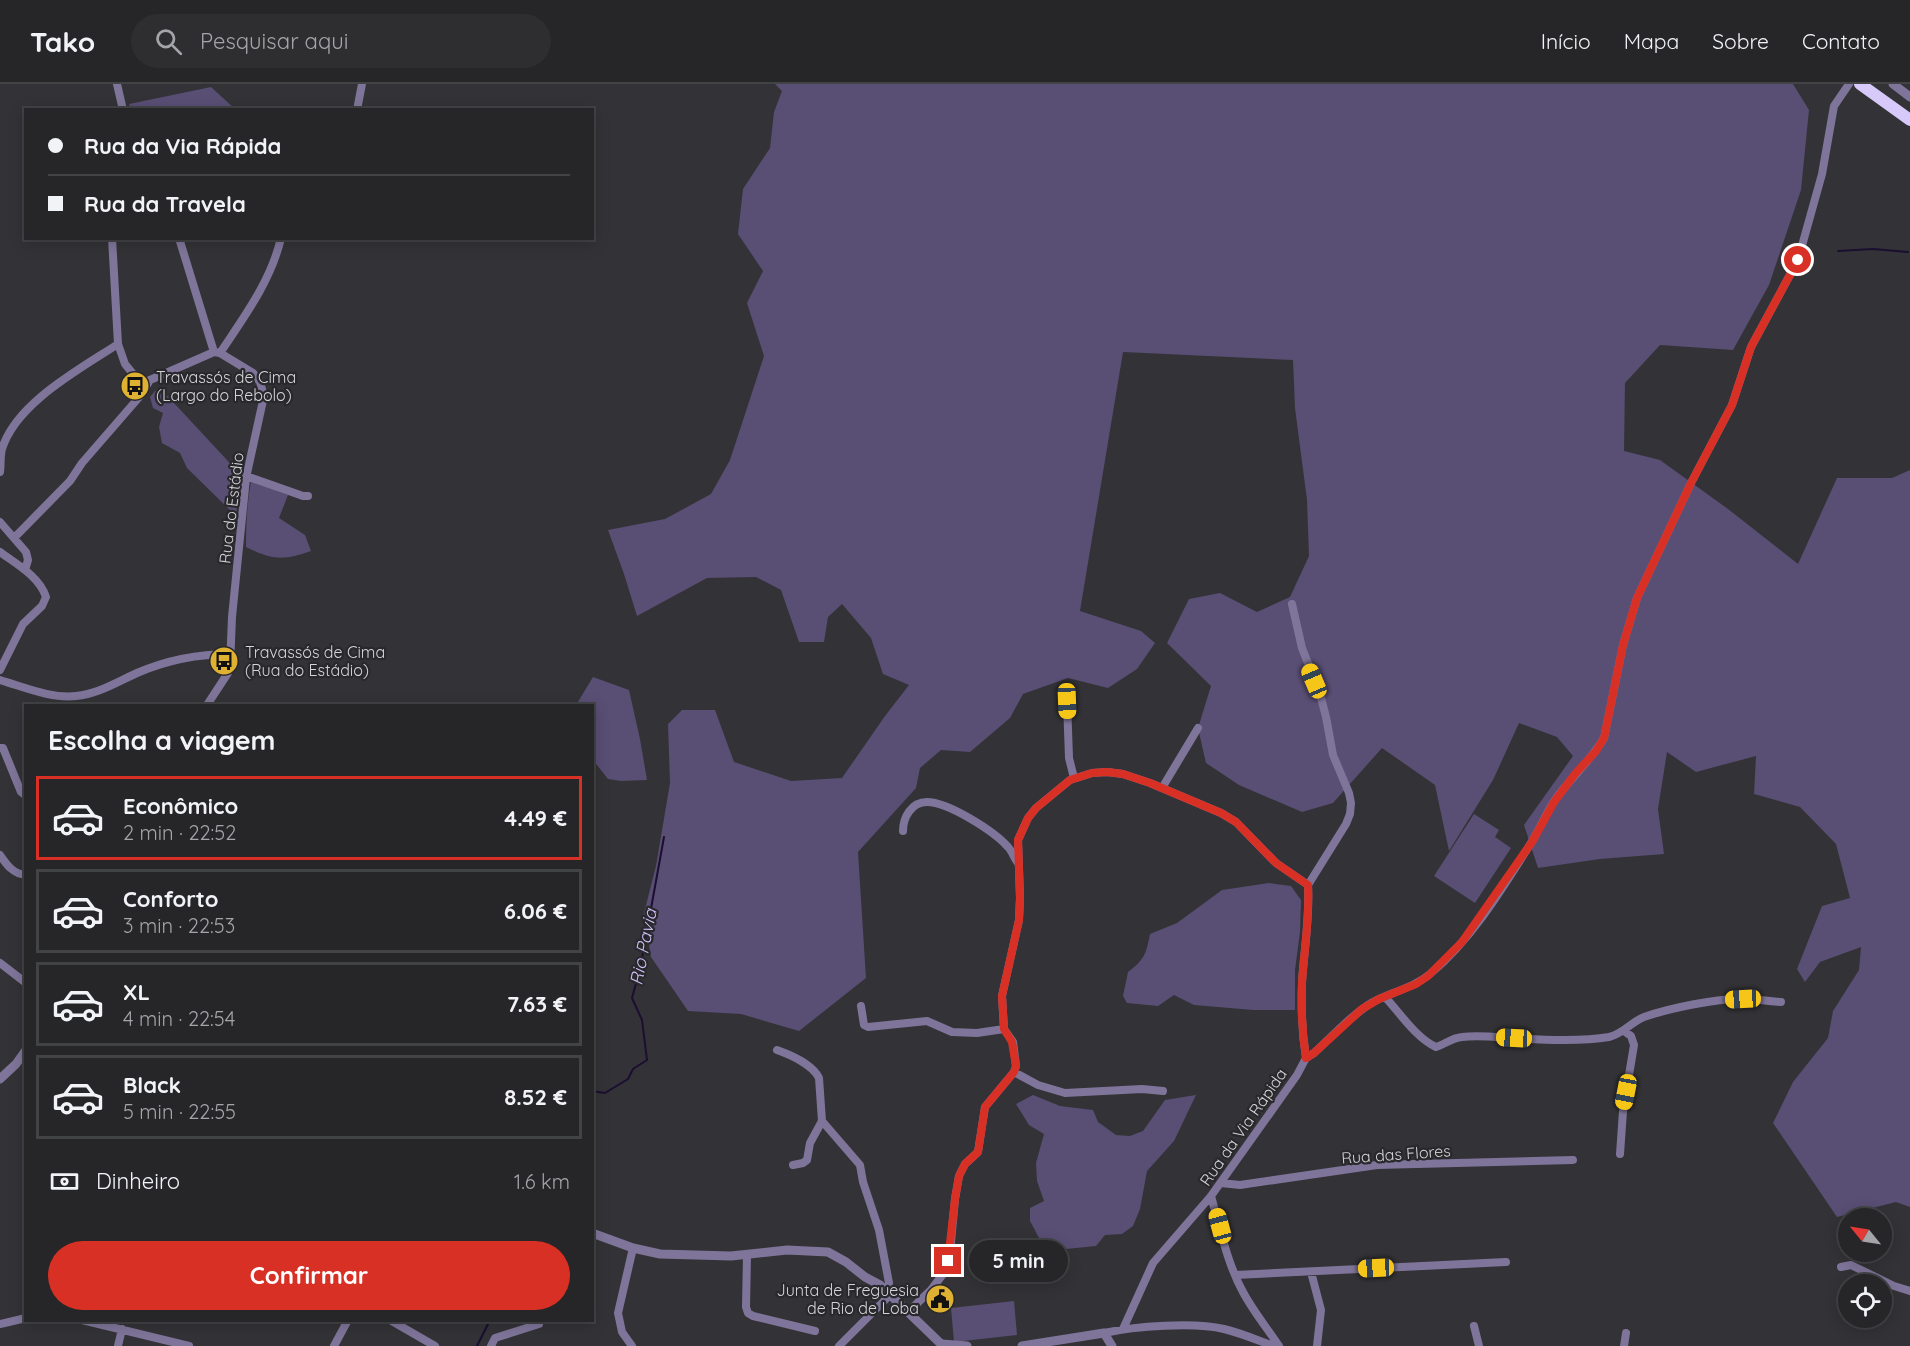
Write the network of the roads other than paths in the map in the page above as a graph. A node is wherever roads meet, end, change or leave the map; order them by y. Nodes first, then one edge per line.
1 (117, 84) edge
2 (362, 84) edge
3 (1849, 84) edge
4 (1893, 84) edge
5 (1861, 85) edge
6 (1910, 97) edge
7 (122, 108) edge
8 (357, 108) edge
9 (1910, 120) edge
10 (112, 240) edge
11 (180, 240) edge
12 (281, 240) edge
13 (118, 344) junction
14 (217, 353) junction
15 (150, 380) junction
16 (1, 451) edge
17 (0, 472) edge
18 (246, 476) junction
19 (308, 496) dead end
20 (0, 522) edge
21 (14, 538) junction
22 (0, 552) edge
23 (25, 570) junction
24 (1292, 604) dead end
25 (231, 654) junction
26 (0, 670) edge
27 (0, 680) edge
28 (1067, 701) dead end
29 (208, 704) edge
30 (1198, 728) dead end
31 (0, 748) edge
32 (1074, 778) junction
33 (1162, 788) junction
34 (24, 794) edge
35 (903, 831) dead end
36 (0, 855) edge
37 (1018, 864) junction
38 (24, 875) edge
39 (1308, 885) junction
40 (0, 963) edge
41 (24, 981) edge
42 (1385, 997) junction
43 (1781, 1002) dead end
44 (861, 1006) dead end
45 (1004, 1029) junction
46 (1624, 1031) junction
47 (777, 1050) dead end
48 (24, 1053) edge
49 (1306, 1058) junction
50 (1014, 1072) junction
51 (0, 1079) edge
52 (1163, 1091) dead end
53 (822, 1121) junction
54 (1620, 1154) dead end
55 (1573, 1160) dead end
56 (793, 1165) dead end
57 (1221, 1183) junction
58 (1211, 1196) junction
59 (594, 1234) edge
60 (633, 1248) junction
61 (747, 1255) junction
62 (1506, 1262) dead end
63 (1841, 1267) dead end
64 (1311, 1272) junction
65 (1235, 1275) junction
66 (1910, 1291) edge
67 (888, 1293) junction
68 (908, 1312) junction
69 (24, 1318) edge
70 (91, 1322) edge
71 (347, 1322) edge
72 (393, 1322) edge
73 (0, 1324) edge
74 (539, 1324) dead end
75 (1474, 1326) dead end
76 (122, 1329) junction
77 (1123, 1329) junction
78 (815, 1331) dead end
79 (1104, 1333) junction
80 (1626, 1333) dead end
81 (940, 1345) edge
82 (118, 1346) edge
83 (189, 1346) edge
84 (334, 1346) edge
85 (435, 1346) edge
86 (491, 1346) edge
87 (632, 1346) edge
88 (839, 1346) edge
89 (967, 1346) edge
90 (1022, 1346) edge
91 (1112, 1346) edge
92 (1273, 1346) edge
93 (1279, 1346) edge
94 (1317, 1346) edge
95 (1479, 1346) edge
96 (1624, 1346) edge

1 - 7 street
2 - 8 street
3 - 42 street, Rua da Via Rápida
4 - 6 street
5 - 9 highway
10 - 13 street
11 - 14 street
12 - 14 street
13 - 15 street
13 - 16 street
14 - 15 street
14 - 18 street, Rua do Estádio
15 - 21 street
16 - 17 street
18 - 19 street
18 - 25 street, Rua do Estádio
20 - 21 street
21 - 23 street
22 - 23 street
23 - 26 street
24 - 39 street
25 - 27 street
25 - 29 street, Rua do Estádio
28 - 32 street
30 - 33 street
31 - 34 street
32 - 33 street
32 - 37 street
33 - 39 street
35 - 37 street
36 - 38 street
37 - 45 street
39 - 49 street
40 - 41 street
42 - 46 street
42 - 49 street, Rua da Via Rápida
43 - 46 street
44 - 45 street
45 - 50 street
46 - 54 street
47 - 53 street
48 - 51 street
49 - 57 street, Rua da Via Rápida
50 - 52 street
50 - 68 street
53 - 56 street
53 - 67 street
55 - 57 street, Rua das Flores
57 - 58 street, Rua da Via Rápida
58 - 65 street
58 - 77 street, Rua da Via Rápida
59 - 60 street
60 - 61 street
60 - 87 street
61 - 67 street
61 - 78 street
62 - 64 street
63 - 66 street
64 - 65 street
64 - 94 street
65 - 93 street
67 - 68 street
67 - 88 street
68 - 81 street
69 - 73 street
70 - 76 street
71 - 84 street
72 - 85 street
74 - 86 street
75 - 95 street
76 - 82 street
76 - 83 street
77 - 79 street
77 - 92 street
79 - 90 street
79 - 91 street
80 - 96 street
81 - 89 street

